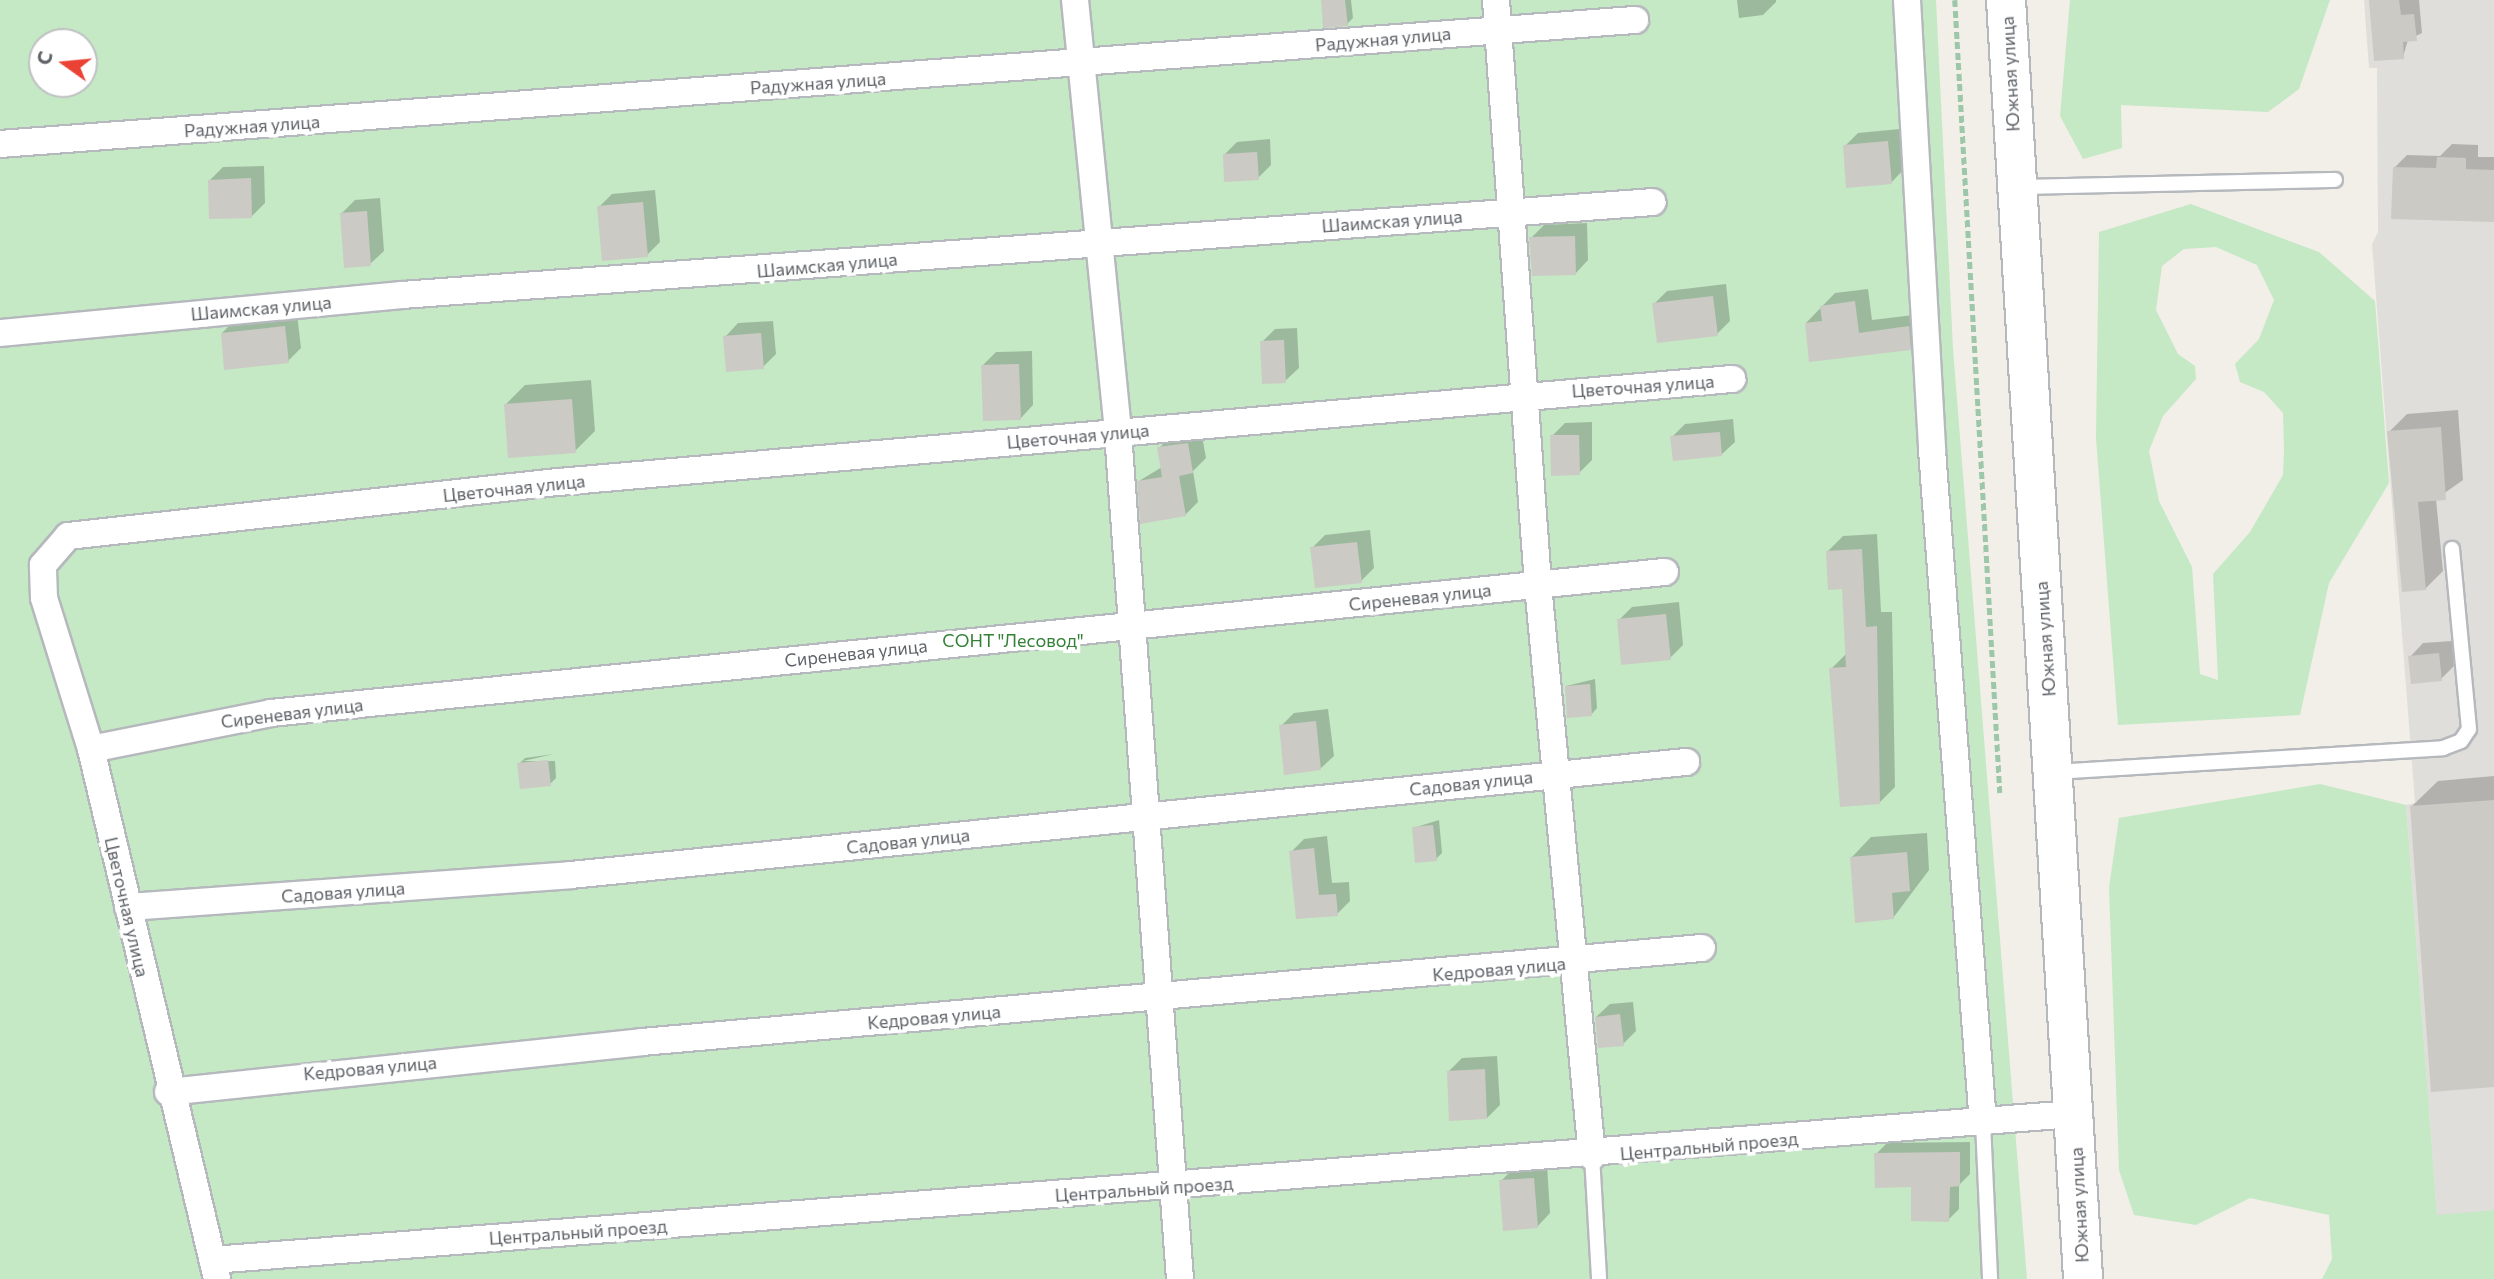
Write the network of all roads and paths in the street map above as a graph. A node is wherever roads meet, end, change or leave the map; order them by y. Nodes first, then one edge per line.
1 (1075, 0) edge
2 (1496, 0) edge
3 (1907, 0) edge
4 (1955, 0) edge
5 (2006, 0) edge
6 (1635, 20) dead end
7 (1498, 30) junction
8 (1081, 64) junction
9 (0, 144) edge
10 (2335, 180) dead end
11 (2016, 187) junction
12 (1653, 202) dead end
13 (1511, 212) junction
14 (1100, 241) junction
15 (0, 333) edge
16 (1732, 379) dead end
17 (1524, 394) junction
18 (1118, 433) junction
19 (2452, 549) dead end
20 (1665, 572) dead end
21 (1538, 585) junction
22 (1131, 624) junction
23 (91, 749) junction
24 (1686, 762) dead end
25 (2053, 772) junction
26 (1554, 774) junction
27 (2000, 793) dead end
28 (1145, 817) junction
29 (128, 907) junction
30 (1702, 948) dead end
31 (1575, 962) junction
32 (1158, 998) junction
33 (168, 1092) junction
34 (2074, 1114) junction
35 (1983, 1123) junction
36 (1592, 1156) junction
37 (1171, 1187) junction
38 (215, 1269) edge
39 (1180, 1279) edge
40 (1599, 1279) edge
41 (1990, 1279) edge
42 (2083, 1279) edge

1 - 8 street
2 - 7 street
3 - 35 street
4 - 27 path
5 - 11 main road, Южная улица
6 - 7 street, Радужная улица
7 - 8 street, Радужная улица
7 - 13 street
8 - 9 street, Радужная улица
8 - 14 street
10 - 11 lane
11 - 25 main road, Южная улица
12 - 13 street, Шаимская улица
13 - 14 street, Шаимская улица
13 - 17 street
14 - 15 street, Шаимская улица
14 - 18 street
16 - 17 street, Цветочная улица
17 - 18 street, Цветочная улица
17 - 21 street
18 - 22 street
18 - 23 street, Цветочная улица
19 - 25 lane
20 - 21 street, Сиреневая улица
21 - 22 street, Сиреневая улица
21 - 26 street
22 - 23 street, Сиреневая улица
22 - 28 street
23 - 29 street, Цветочная улица
24 - 26 street, Садовая улица
25 - 34 main road, Южная улица
26 - 28 street, Садовая улица
26 - 31 street
28 - 29 street, Садовая улица
28 - 32 street
29 - 33 street, Цветочная улица
30 - 31 street, Кедровая улица
31 - 32 street, Кедровая улица
31 - 36 street
32 - 33 street, Кедровая улица
32 - 37 street
33 - 38 street, Цветочная улица
34 - 35 street, Центральный проезд
34 - 42 main road, Южная улица
35 - 36 street, Центральный проезд
35 - 41 lane
36 - 37 street, Центральный проезд
36 - 40 lane
37 - 38 street, Центральный проезд
37 - 39 street

